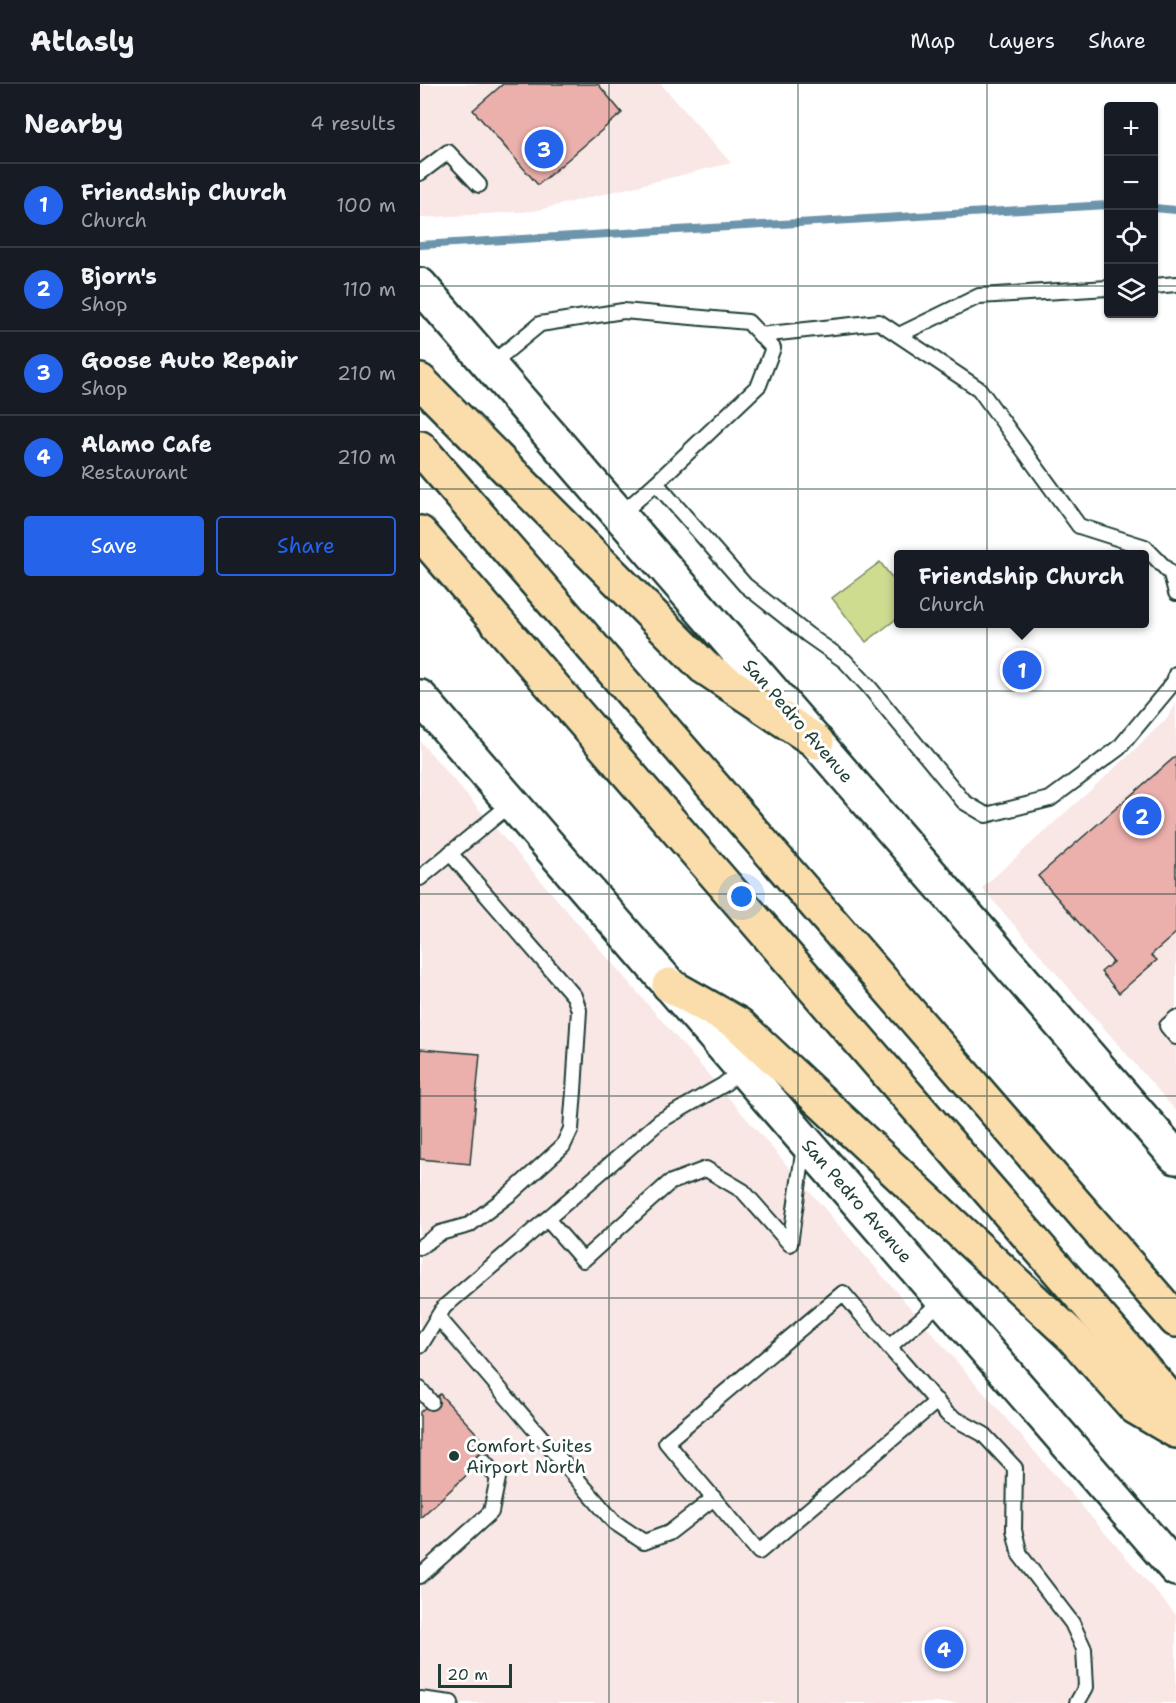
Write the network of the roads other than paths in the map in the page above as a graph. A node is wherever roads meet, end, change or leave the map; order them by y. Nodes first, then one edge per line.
1 (420, 173) edge
2 (479, 185) dead end
3 (1176, 284) edge
4 (420, 285) edge
5 (1158, 286) edge
6 (1104, 288) edge
7 (760, 335) junction
8 (899, 335) junction
9 (490, 365) junction
10 (420, 381) edge
11 (420, 448) edge
12 (656, 483) junction
13 (620, 515) junction
14 (420, 533) edge
15 (1148, 550) edge
16 (1149, 551) edge
17 (1176, 593) edge
18 (1176, 674) edge
19 (420, 697) edge
20 (817, 742) junction
21 (512, 803) junction
22 (450, 853) junction
23 (420, 878) edge
24 (669, 985) junction
25 (1176, 1018) edge
26 (1176, 1037) edge
27 (743, 1069) junction
28 (805, 1141) junction
29 (1176, 1157) edge
30 (547, 1219) junction
31 (420, 1248) edge
32 (943, 1300) junction
33 (438, 1317) junction
34 (1176, 1320) edge
35 (420, 1346) edge
36 (889, 1347) junction
37 (420, 1389) edge
38 (937, 1401) junction
39 (431, 1402) dead end
40 (1176, 1406) edge
41 (1176, 1431) edge
42 (483, 1461) dead end
43 (714, 1498) junction
44 (1176, 1569) edge
45 (420, 1576) edge
46 (420, 1700) edge
47 (451, 1703) edge
48 (1077, 1703) edge

1 - 2 lane
3 - 5 lane
4 - 9 main road, San Pedro Avenue
6 - 8 lane
7 - 8 lane
7 - 9 lane
7 - 12 lane
8 - 15 lane
9 - 13 main road, San Pedro Avenue
10 - 20 highway
11 - 34 highway
12 - 13 lane
12 - 18 lane
13 - 20 main road, San Pedro Avenue
14 - 40 highway
16 - 17 lane
19 - 21 main road, San Pedro Avenue
20 - 29 main road, San Pedro Avenue
21 - 22 lane
21 - 24 main road, San Pedro Avenue
22 - 23 lane
22 - 31 lane
24 - 27 main road, San Pedro Avenue
24 - 41 highway
25 - 26 lane
27 - 28 main road, San Pedro Avenue
27 - 30 lane
28 - 30 lane
28 - 32 main road, San Pedro Avenue
30 - 33 lane
32 - 36 lane
32 - 44 main road, San Pedro Avenue
33 - 35 lane
33 - 43 lane
36 - 38 lane
36 - 43 lane
37 - 39 lane
38 - 43 lane
38 - 48 lane
42 - 45 lane
46 - 47 lane

